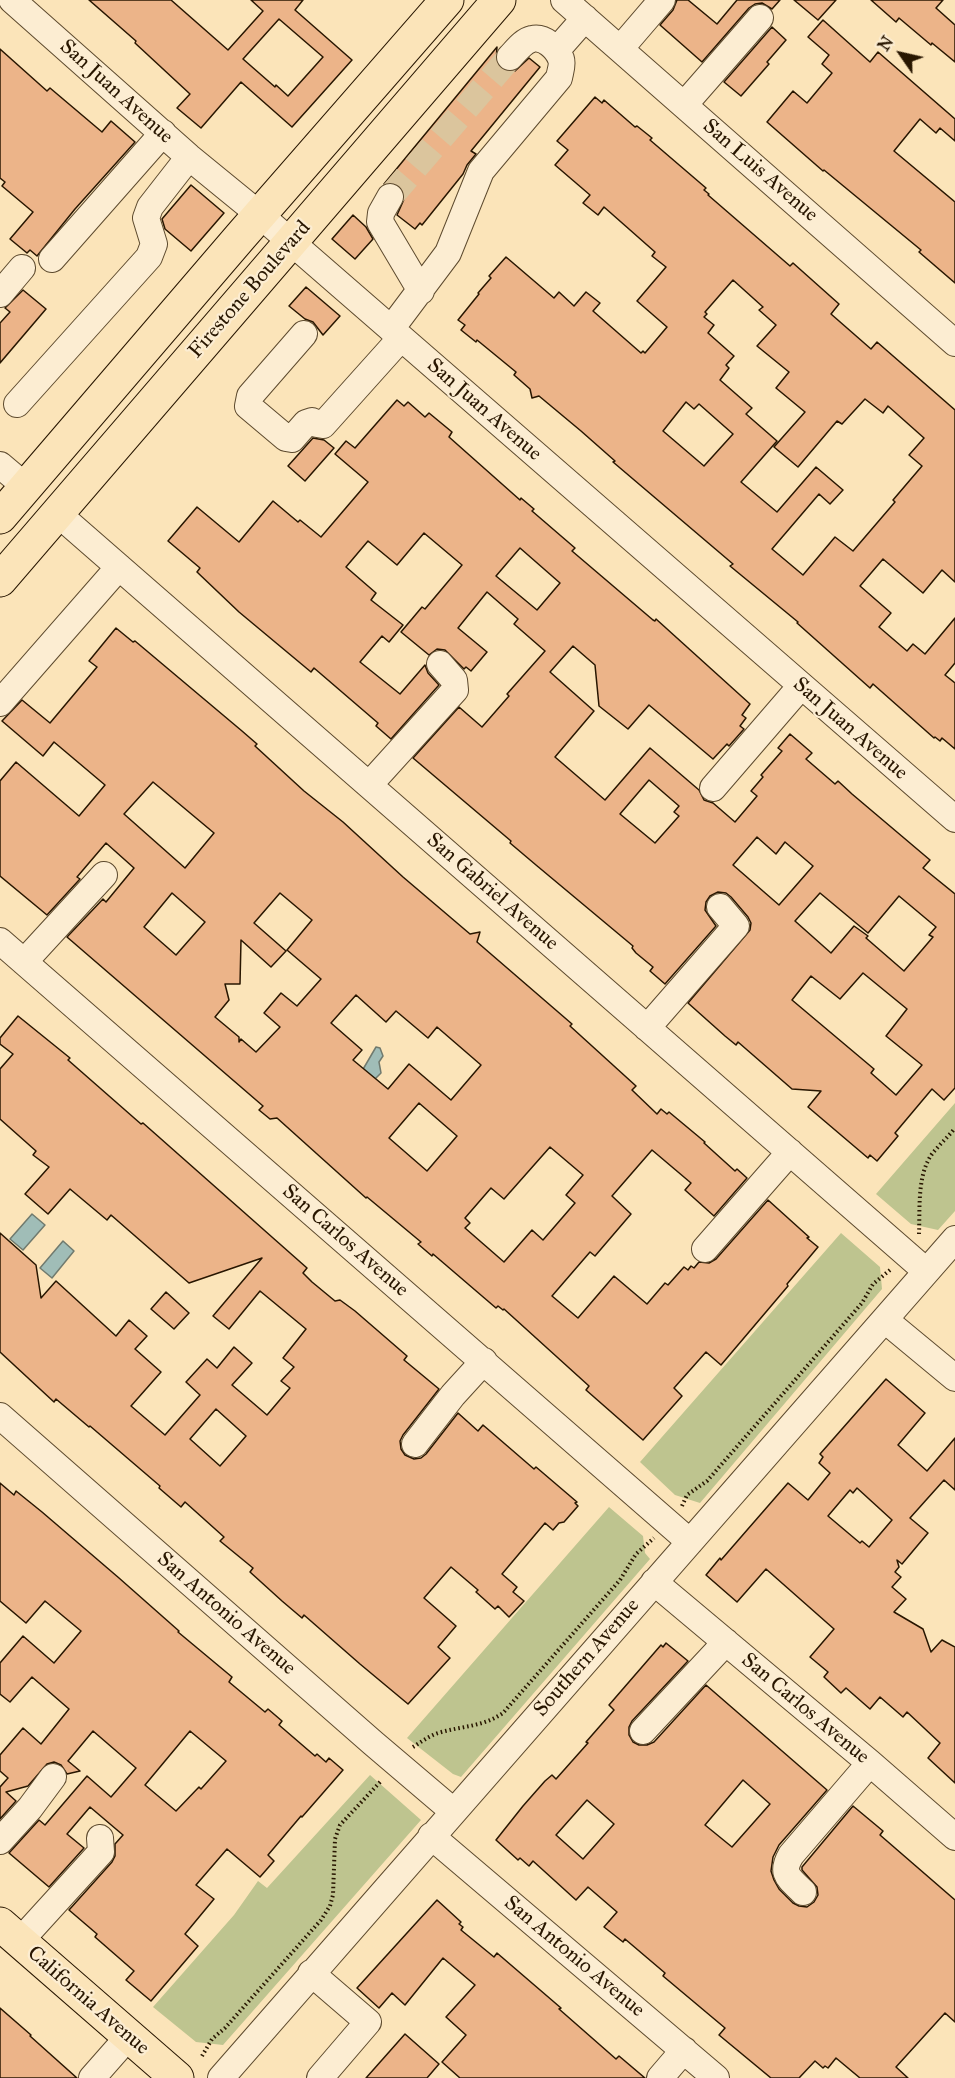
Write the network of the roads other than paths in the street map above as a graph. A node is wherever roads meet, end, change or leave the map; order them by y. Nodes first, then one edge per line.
1 (12, 0) edge
2 (447, 0) edge
3 (499, 0) edge
4 (564, 0) edge
5 (662, 0) edge
6 (585, 18) junction
7 (760, 18) dead end
8 (555, 48) junction
9 (620, 49) junction
10 (510, 57) tunnel mouth
11 (684, 105) junction
12 (163, 133) junction
13 (189, 157) junction
14 (390, 197) tunnel mouth
15 (260, 215) junction
16 (292, 243) junction
17 (52, 259) dead end
18 (22, 268) dead end
19 (421, 291) junction
20 (0, 294) edge
21 (304, 334) dead end
22 (396, 334) junction
23 (955, 343) edge
24 (18, 404) dead end
25 (0, 465) edge
26 (26, 487) junction
27 (57, 513) junction
28 (0, 517) edge
29 (119, 567) junction
30 (0, 580) edge
31 (440, 664) dead end
32 (801, 686) junction
33 (0, 704) edge
34 (369, 785) junction
35 (713, 788) dead end
36 (955, 819) edge
37 (104, 875) dead end
38 (720, 907) dead end
39 (0, 941) edge
40 (24, 962) junction
41 (647, 1028) junction
42 (790, 1152) junction
43 (955, 1239) edge
44 (705, 1249) dead end
45 (926, 1271) junction
46 (885, 1320) junction
47 (484, 1361) junction
48 (955, 1378) edge
49 (0, 1416) edge
50 (415, 1444) dead end
51 (690, 1542) junction
52 (654, 1582) junction
53 (726, 1642) junction
54 (643, 1731) dead end
55 (870, 1763) junction
56 (53, 1777) dead end
57 (453, 1811) junction
58 (431, 1836) junction
59 (955, 1837) edge
60 (100, 1838) dead end
61 (0, 1841) edge
62 (803, 1892) dead end
63 (10, 1933) edge
64 (311, 1973) junction
65 (129, 2036) junction
66 (684, 2050) junction
67 (92, 2078) edge
68 (177, 2078) edge
69 (221, 2078) edge
70 (320, 2078) edge
71 (660, 2078) edge
72 (716, 2078) edge

1 - 12 street, San Juan Avenue
2 - 15 main road, Firestone Boulevard
3 - 16 main road, Firestone Boulevard
4 - 6 street, San Luis Avenue
5 - 9 street
6 - 8 street
6 - 9 street, San Luis Avenue
7 - 11 street
8 - 10 street
8 - 19 street
9 - 11 street, San Luis Avenue
11 - 23 street, San Luis Avenue
12 - 13 street, San Juan Avenue
12 - 17 street
13 - 15 street, San Juan Avenue
13 - 24 street
14 - 19 street
15 - 16 street, San Juan Avenue
15 - 26 main road, Firestone Boulevard
16 - 22 street, San Juan Avenue
16 - 27 main road, Firestone Boulevard
18 - 20 street
19 - 22 street
21 - 22 street
22 - 32 street, San Juan Avenue
25 - 26 street
26 - 28 main road, Firestone Boulevard
27 - 29 street, San Gabriel Avenue
27 - 30 main road, Firestone Boulevard
29 - 33 street
29 - 34 street, San Gabriel Avenue
31 - 34 street
32 - 35 street
32 - 36 street, San Juan Avenue
34 - 41 street, San Gabriel Avenue
37 - 40 street
38 - 41 street
39 - 40 street, San Carlos Avenue
40 - 47 street, San Carlos Avenue
41 - 42 street, San Gabriel Avenue
42 - 44 street
42 - 45 street, San Gabriel Avenue
43 - 45 street, Southern Avenue
45 - 46 street, Southern Avenue
46 - 48 street
46 - 51 street, Southern Avenue
47 - 50 street
47 - 51 street, San Carlos Avenue
49 - 57 street, San Antonio Avenue
51 - 52 street, Southern Avenue
52 - 53 street, San Carlos Avenue
52 - 57 street, Southern Avenue
53 - 54 street
53 - 55 street, San Carlos Avenue
55 - 59 street, San Carlos Avenue
55 - 62 street
56 - 61 street
57 - 58 street, Southern Avenue
58 - 64 street, Southern Avenue
58 - 66 street, San Antonio Avenue
60 - 63 street
63 - 65 main road, California Avenue
64 - 69 street, Southern Avenue
64 - 70 street
65 - 67 street
65 - 68 main road, California Avenue
66 - 71 street
66 - 72 street, San Antonio Avenue

